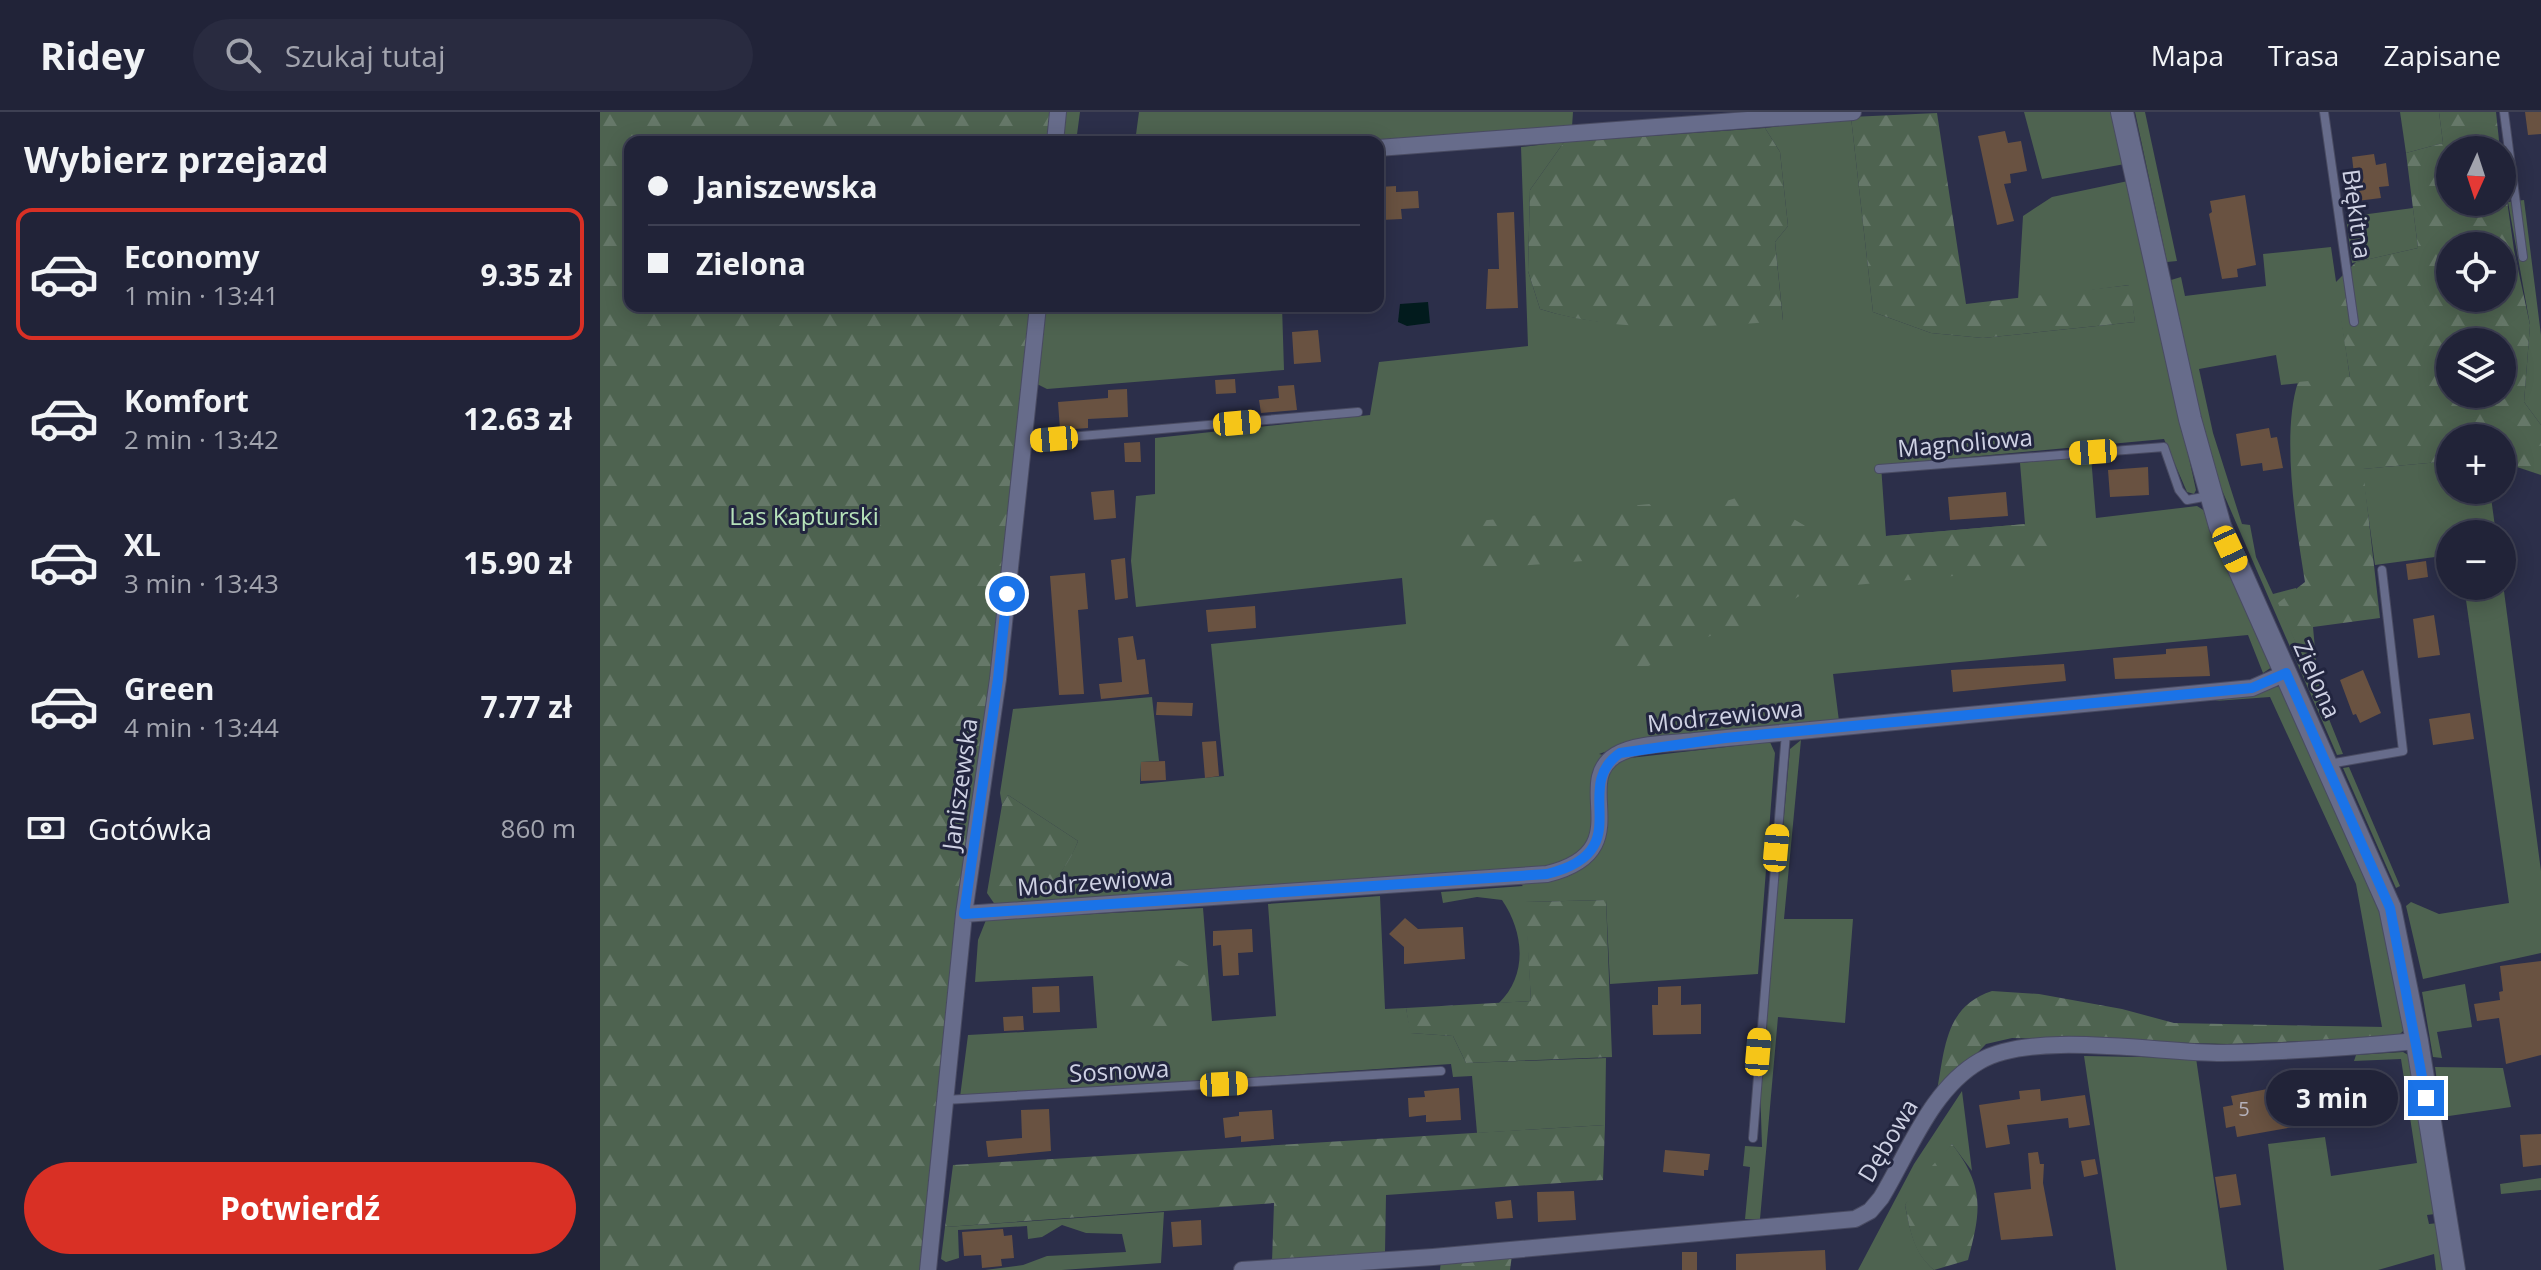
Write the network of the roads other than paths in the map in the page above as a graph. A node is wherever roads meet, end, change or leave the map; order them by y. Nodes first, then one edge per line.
1 (1058, 112) edge
2 (1853, 112) edge
3 (2122, 112) edge
4 (2324, 112) edge
5 (2504, 112) edge
6 (1056, 136) edge
7 (1384, 148) edge
8 (2523, 257) dead end
9 (1037, 312) edge
10 (2354, 322) dead end
11 (1358, 412) dead end
12 (1023, 441) junction
13 (1879, 469) dead end
14 (2210, 496) junction
15 (2382, 570) dead end
16 (2286, 673) junction
17 (1786, 732) junction
18 (2327, 764) junction
19 (964, 914) junction
20 (2417, 1041) junction
21 (1441, 1071) dead end
22 (944, 1100) junction
23 (1753, 1138) dead end
24 (1432, 1264) edge
25 (928, 1270) edge
26 (1242, 1270) edge
27 (2454, 1270) edge

1 - 6 street
2 - 7 street
3 - 14 street, Zielona
4 - 10 lane, Błękitna
5 - 8 lane
9 - 12 street, Janiszewska
11 - 12 lane
12 - 19 street, Janiszewska
13 - 14 lane, Magnoliowa
14 - 16 street, Zielona
15 - 18 lane
16 - 17 street, Modrzewiowa
16 - 18 street, Zielona
17 - 19 street, Modrzewiowa
17 - 23 lane
18 - 20 street, Zielona
19 - 22 street, Janiszewska
20 - 24 street, Dębowa
20 - 27 street, Zielona
21 - 22 lane, Sosnowa
22 - 25 street, Janiszewska
24 - 26 street, Dębowa

